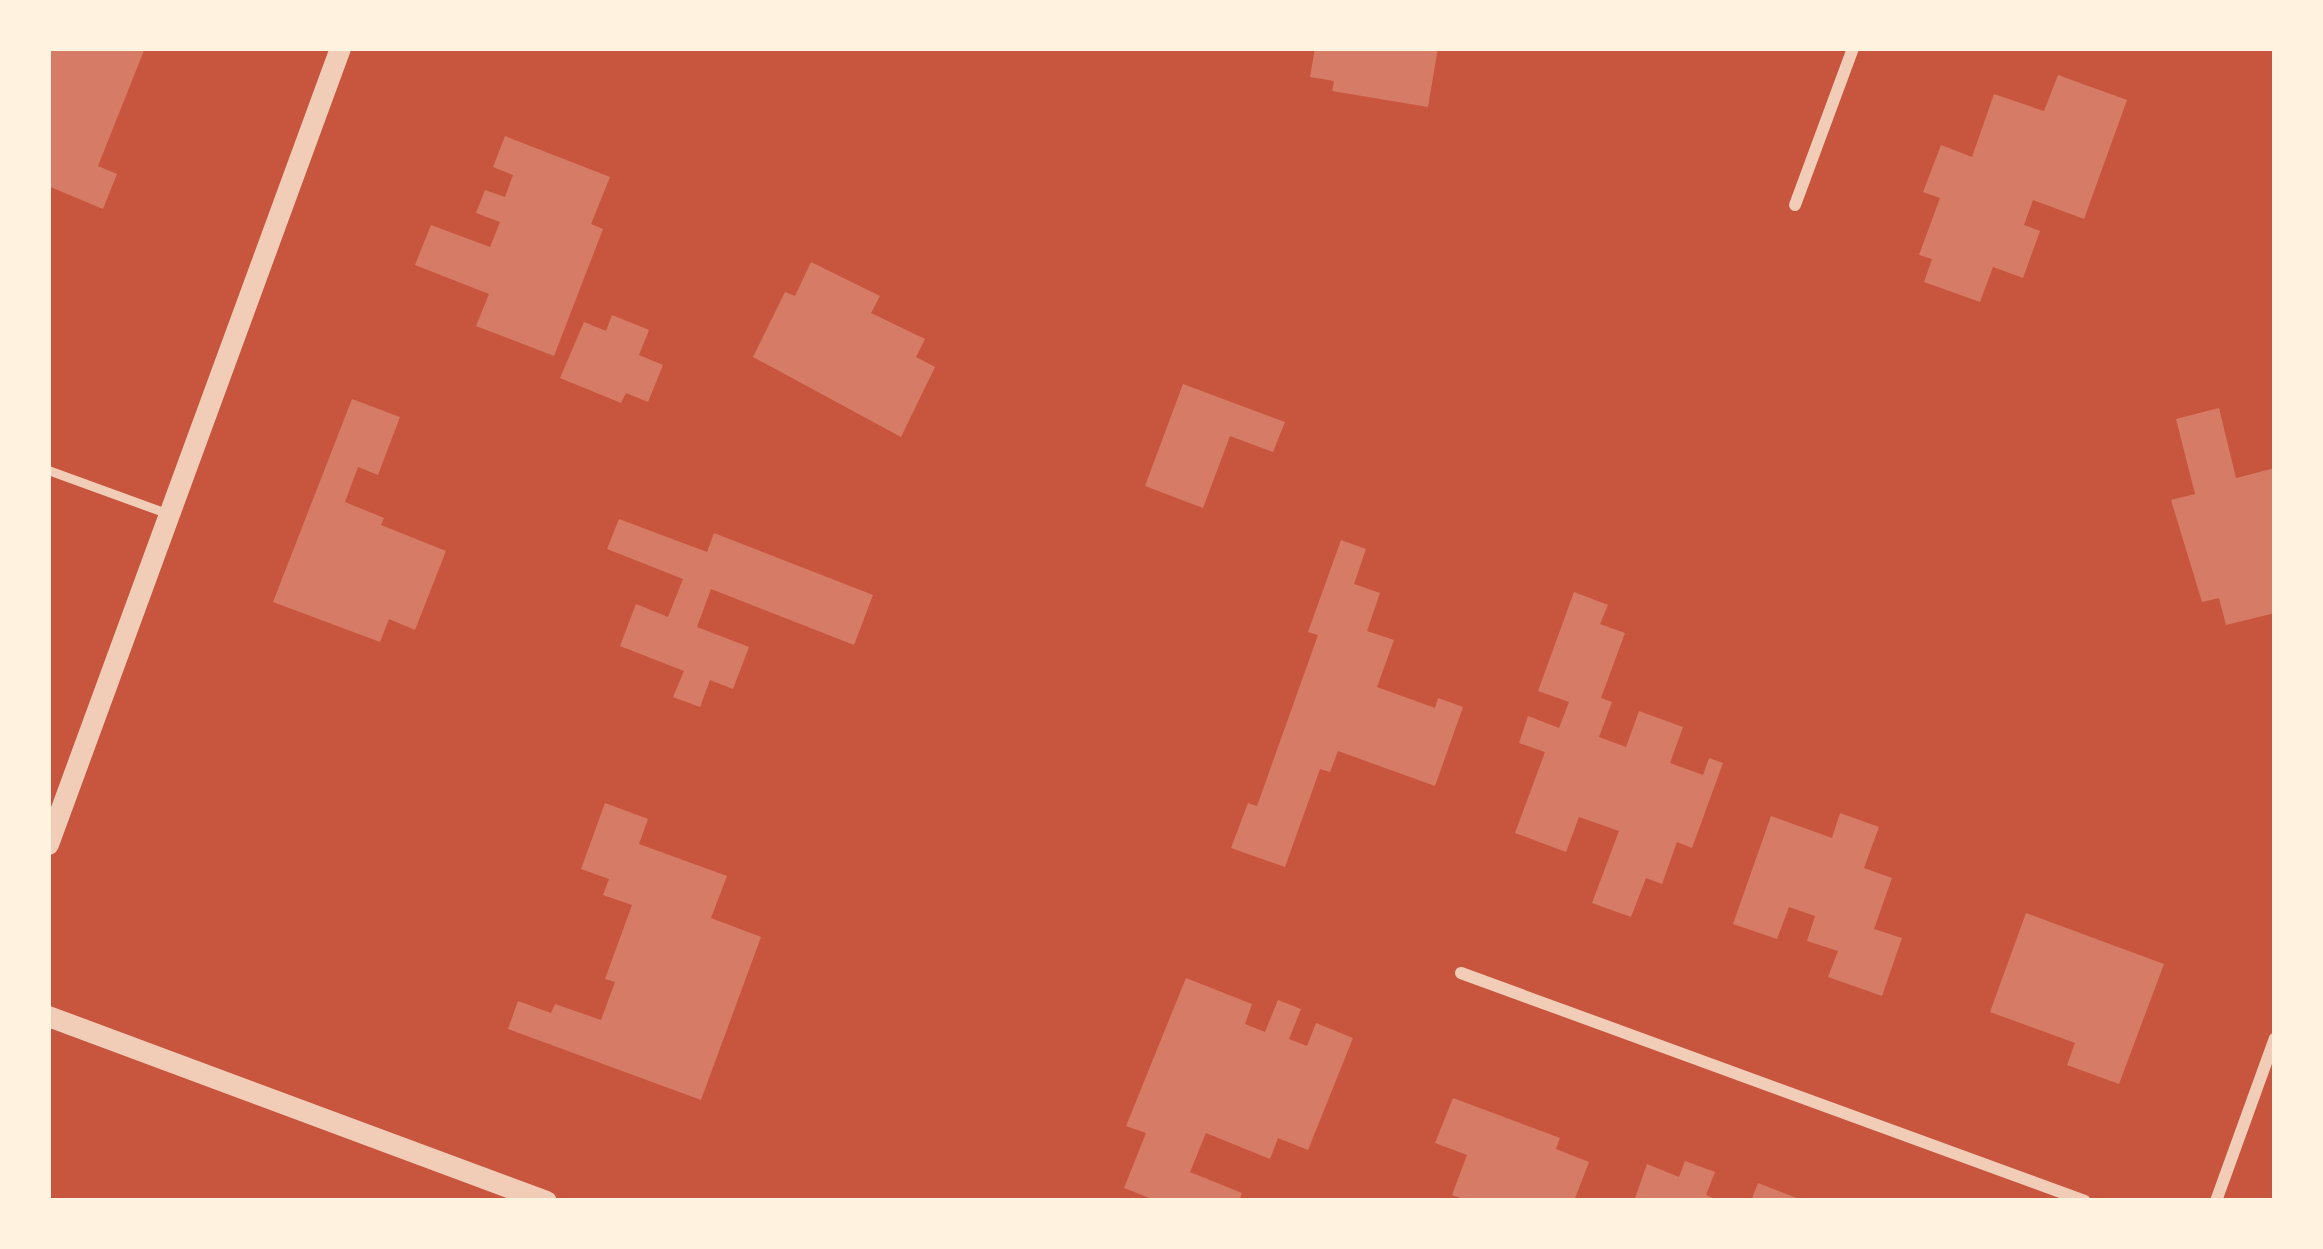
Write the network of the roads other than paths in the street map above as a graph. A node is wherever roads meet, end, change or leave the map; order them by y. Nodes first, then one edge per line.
1 (340, 48) edge
2 (1852, 48) edge
3 (1795, 205) dead end
4 (48, 470) edge
5 (170, 514) junction
6 (48, 844) edge
7 (1462, 973) dead end
8 (48, 1016) edge
9 (2275, 1037) edge
10 (546, 1201) edge
11 (2085, 1201) edge
12 (2216, 1201) edge

1 - 5 street
2 - 3 street
4 - 5 lane
5 - 6 street
7 - 11 street
8 - 10 street
9 - 12 street

